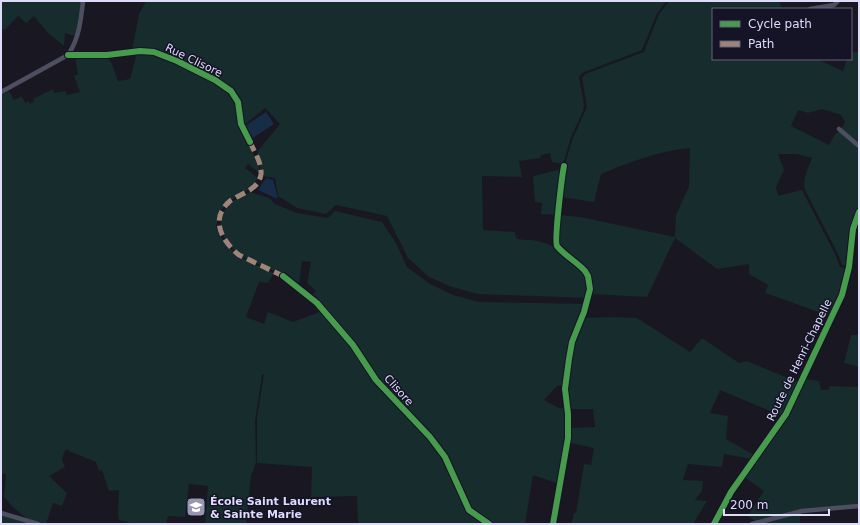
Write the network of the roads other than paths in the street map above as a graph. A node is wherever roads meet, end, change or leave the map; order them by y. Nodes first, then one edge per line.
1 (83, 1) edge
2 (838, 1) edge
3 (819, 8) edge
4 (68, 55) junction
5 (1, 92) edge
6 (839, 129) dead end
7 (250, 142) dead end
8 (859, 146) edge
9 (564, 166) dead end
10 (859, 212) edge
11 (283, 276) dead end
12 (859, 506) edge
13 (1, 513) edge
14 (38, 524) edge
15 (489, 524) edge
16 (553, 524) edge
17 (714, 524) edge
18 (752, 524) edge

1 - 4 street
2 - 3 street
4 - 5 street
4 - 7 street, Rue Clisore
6 - 8 street
9 - 16 street
10 - 17 street, Route de Henri-Chapelle
11 - 15 street, Clisore
12 - 18 street
13 - 14 street

